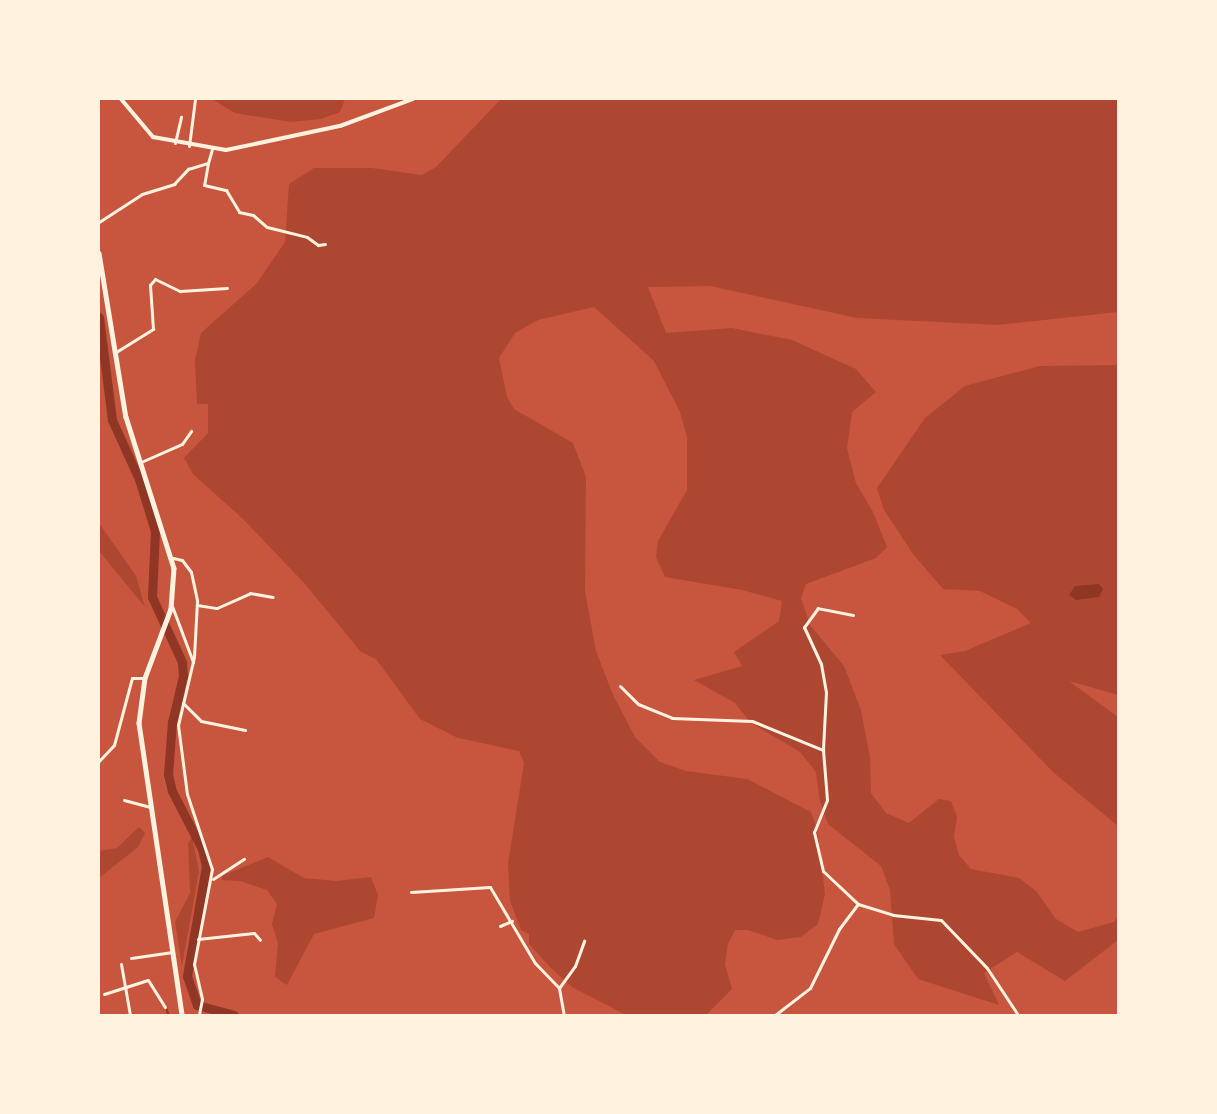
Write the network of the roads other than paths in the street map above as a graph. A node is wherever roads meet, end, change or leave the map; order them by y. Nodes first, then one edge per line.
1 (121, 99) edge
2 (195, 99) edge
3 (413, 99) edge
4 (181, 117) dead end
5 (176, 143) junction
6 (189, 146) junction
7 (212, 149) junction
8 (208, 166) junction
9 (99, 222) edge
10 (326, 244) dead end
11 (99, 253) edge
12 (100, 262) edge
13 (227, 288) dead end
14 (116, 352) junction
15 (192, 431) dead end
16 (141, 462) junction
17 (173, 558) junction
18 (273, 597) dead end
19 (197, 605) junction
20 (172, 608) junction
21 (853, 615) dead end
22 (193, 662) junction
23 (145, 678) junction
24 (620, 686) dead end
25 (183, 703) junction
26 (246, 730) dead end
27 (823, 750) junction
28 (99, 761) edge
29 (124, 800) dead end
30 (151, 807) junction
31 (243, 858) dead end
32 (212, 880) junction
33 (411, 892) dead end
34 (858, 904) junction
35 (512, 921) junction
36 (500, 926) dead end
37 (198, 939) junction
38 (260, 940) dead end
39 (584, 941) dead end
40 (173, 952) junction
41 (130, 958) dead end
42 (121, 964) dead end
43 (559, 988) junction
44 (124, 990) junction
45 (104, 994) dead end
46 (165, 1007) dead end
47 (130, 1015) edge
48 (182, 1015) edge
49 (199, 1015) edge
50 (564, 1015) edge
51 (775, 1015) edge
52 (1018, 1015) edge

1 - 5 street
2 - 6 street
3 - 7 street
4 - 5 street
5 - 6 street
6 - 7 street
7 - 8 street
8 - 9 street
8 - 10 street
11 - 12 main road
12 - 14 main road
13 - 14 street
14 - 16 main road
15 - 16 street
16 - 17 main road
17 - 19 street
17 - 20 main road
18 - 19 street
19 - 22 street
20 - 22 street
20 - 23 main road
21 - 27 street
22 - 25 street
23 - 28 street
23 - 30 main road
24 - 27 street
25 - 26 street
25 - 32 street
27 - 34 street
29 - 30 street
30 - 40 main road
31 - 32 street
32 - 37 street
33 - 35 street
34 - 51 street
34 - 52 street
35 - 36 street
35 - 43 street
37 - 38 street
37 - 49 street
39 - 43 street
40 - 41 street
40 - 48 main road
42 - 44 street
43 - 50 street
44 - 45 street
44 - 46 street
44 - 47 street

